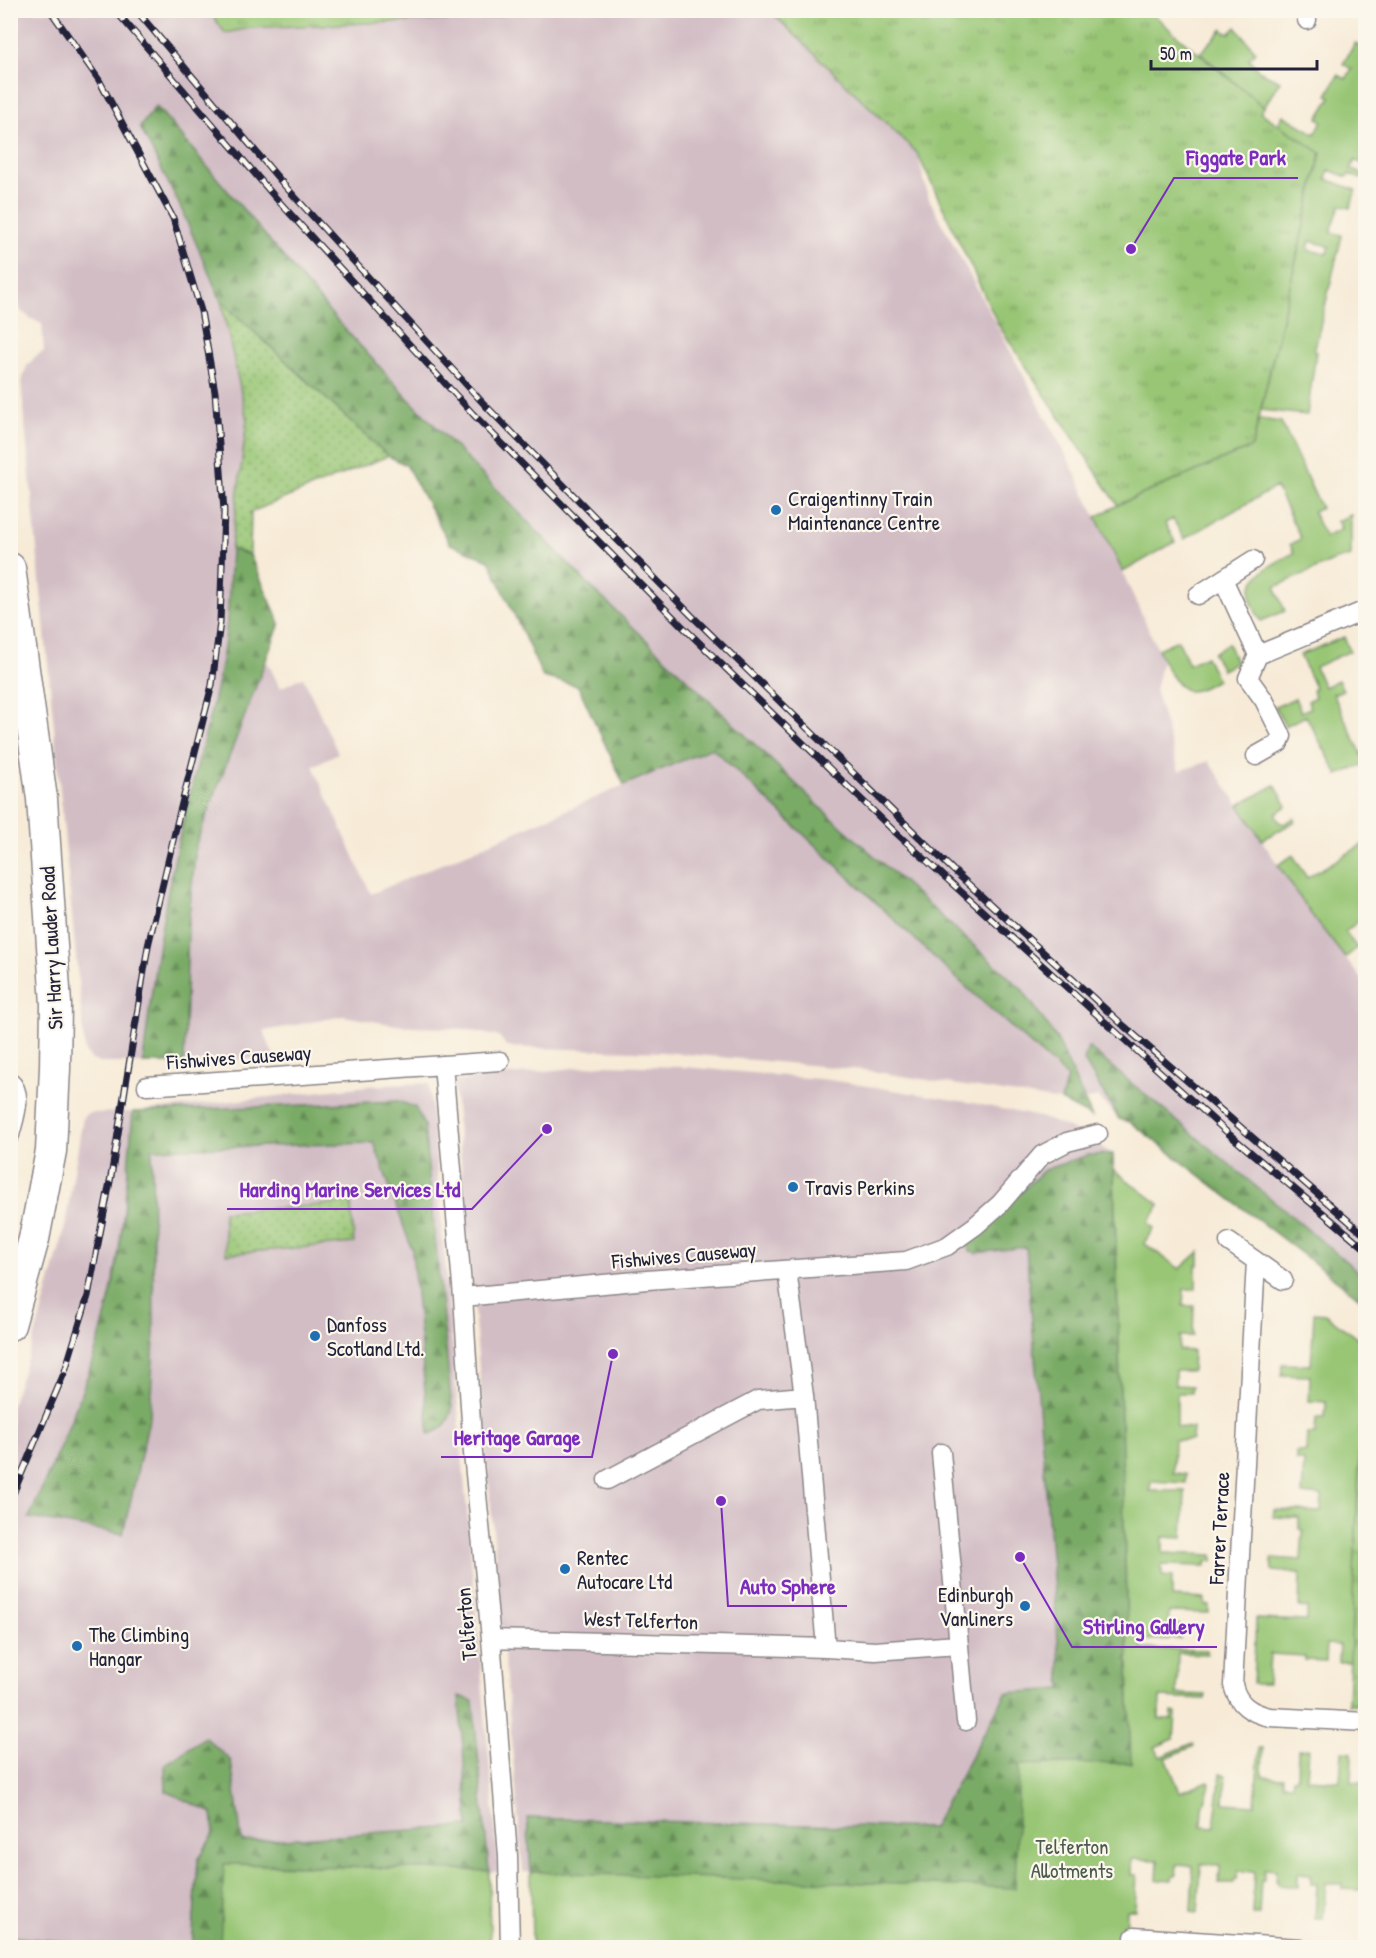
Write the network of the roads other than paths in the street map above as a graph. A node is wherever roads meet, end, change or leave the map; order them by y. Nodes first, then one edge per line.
1 (1253, 560) dead end
2 (10, 568) edge
3 (1223, 579) junction
4 (1198, 595) dead end
5 (1365, 610) edge
6 (1258, 655) junction
7 (1256, 756) dead end
8 (500, 1061) dead end
9 (442, 1065) junction
10 (12, 1082) edge
11 (147, 1086) dead end
12 (1098, 1134) dead end
13 (10, 1135) edge
14 (1229, 1242) dead end
15 (1256, 1261) junction
16 (787, 1270) junction
17 (1283, 1280) dead end
18 (463, 1297) junction
19 (10, 1325) edge
20 (804, 1396) junction
21 (941, 1453) dead end
22 (607, 1480) dead end
23 (491, 1639) junction
24 (957, 1645) junction
25 (826, 1648) junction
26 (966, 1721) dead end
27 (1365, 1722) edge
28 (1134, 1937) dead end
29 (510, 1947) edge
30 (1300, 1947) edge

1 - 3 street
2 - 19 main road, Sir Harry Lauder Road
3 - 4 street
3 - 6 street
5 - 6 street
6 - 7 street
8 - 9 street, Fishwives Causeway
9 - 11 street, Fishwives Causeway
9 - 18 street
10 - 13 street
12 - 16 street, Fishwives Causeway
14 - 15 street
15 - 17 street
15 - 27 street, Farrer Terrace
16 - 18 street, Fishwives Causeway
16 - 20 street
18 - 23 street, Telferton
20 - 22 street
20 - 25 street
21 - 24 street
23 - 25 street, West Telferton
23 - 29 street, Telferton
24 - 25 street, West Telferton
24 - 26 street
28 - 30 street

